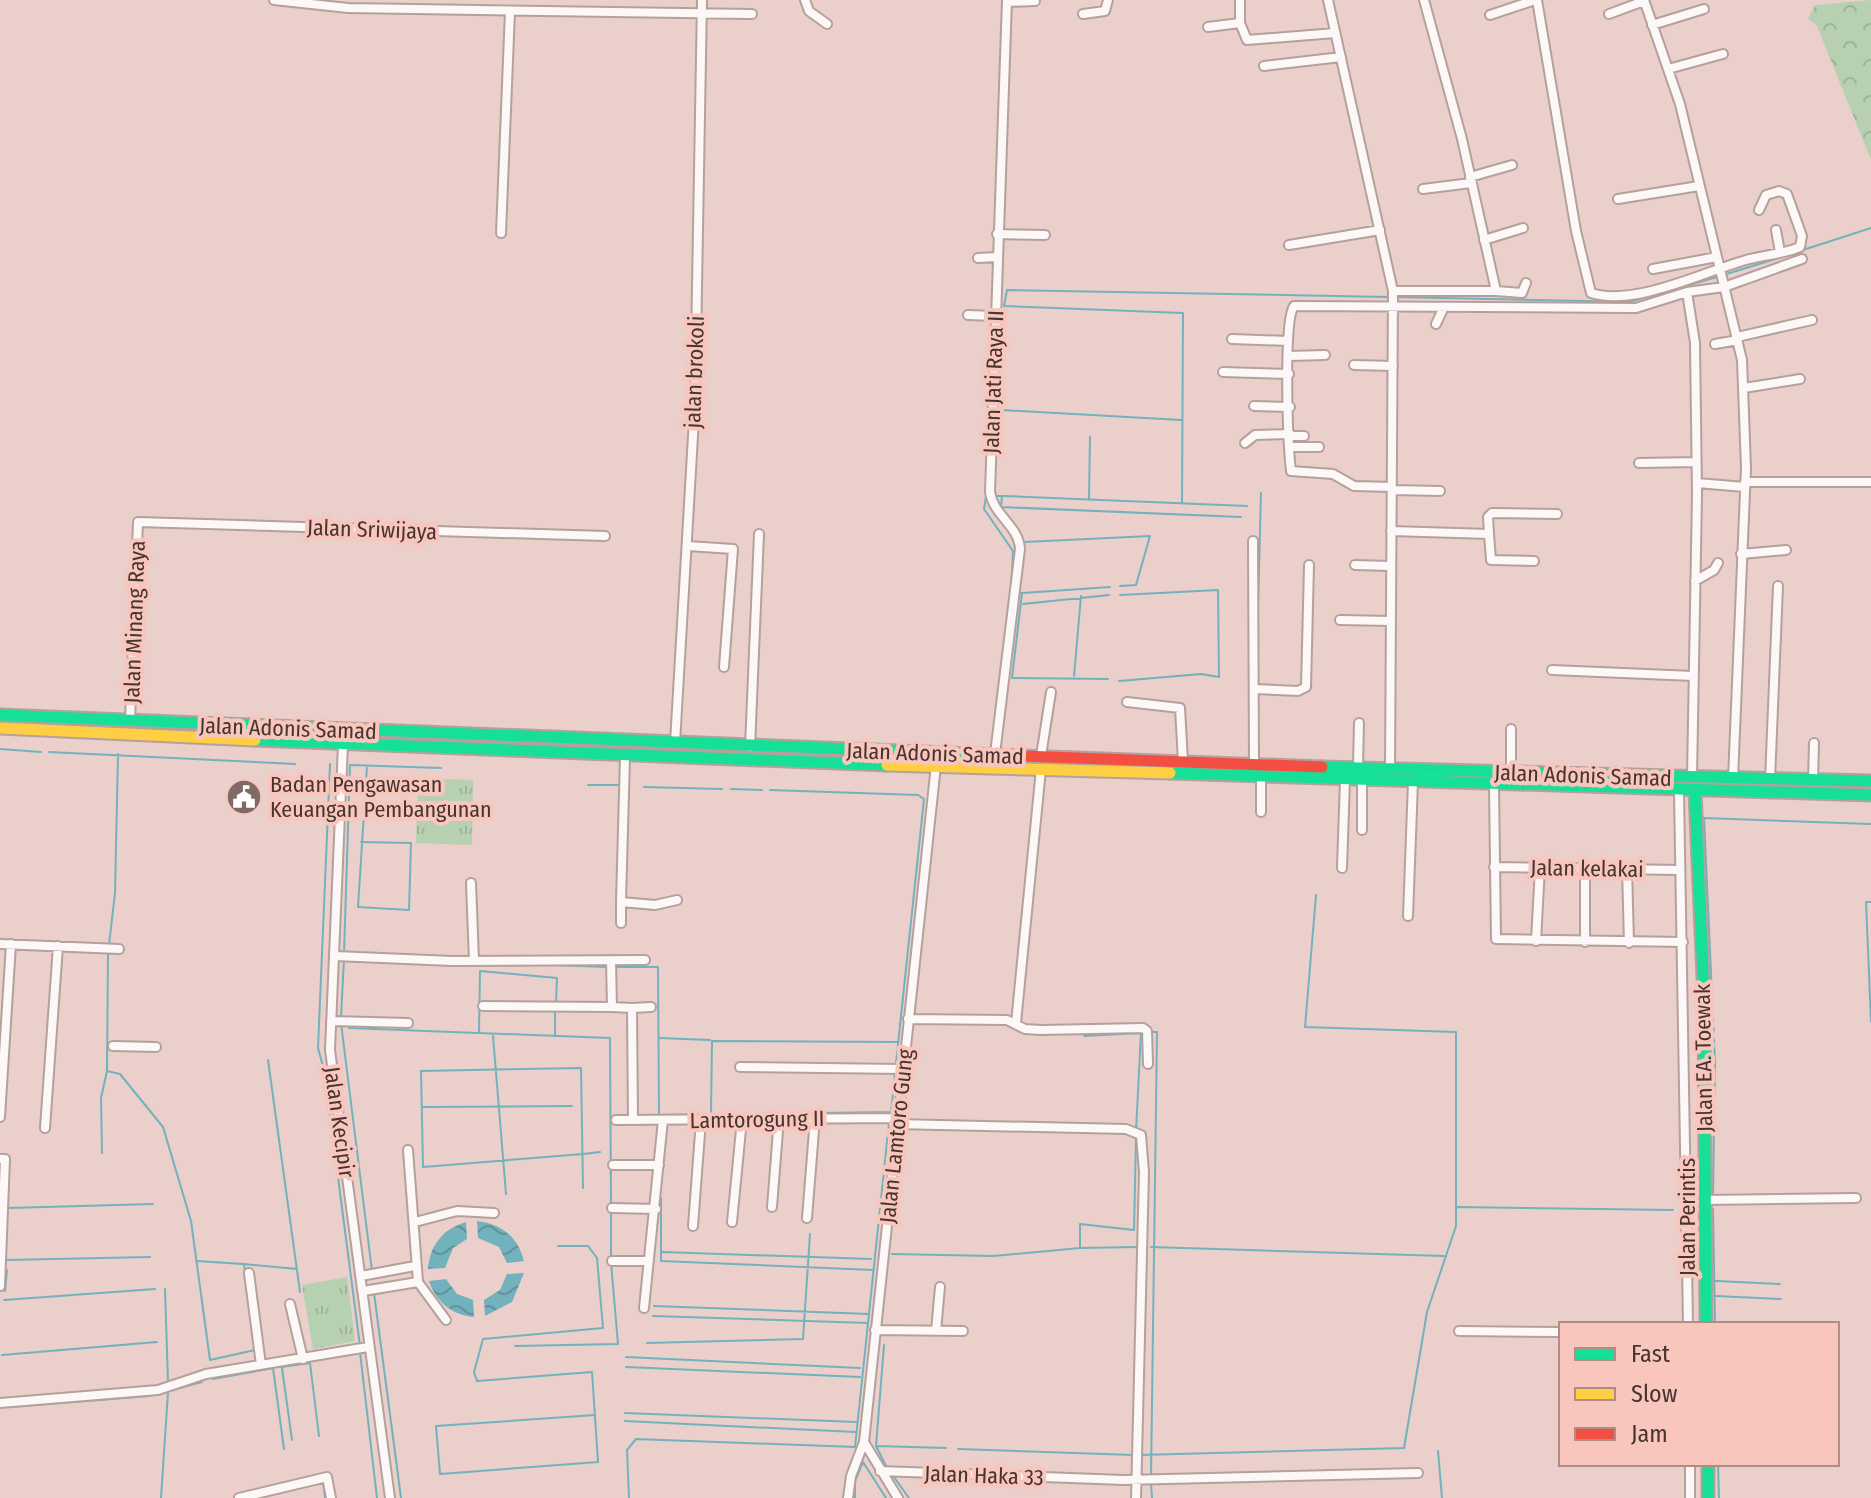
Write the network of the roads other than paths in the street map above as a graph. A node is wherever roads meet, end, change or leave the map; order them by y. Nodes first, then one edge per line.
1 (274, 0) edge
2 (702, 0) edge
3 (805, 0) edge
4 (1108, 0) edge
5 (1240, 0) edge
6 (1328, 0) edge
7 (1424, 0) edge
8 (1536, 0) edge
9 (1007, 1) edge
10 (1035, 1) edge
11 (1644, 1) edge
12 (1704, 9) dead end
13 (510, 11) junction
14 (702, 14) junction
15 (752, 14) dead end
16 (1083, 14) dead end
17 (1609, 14) dead end
18 (1490, 15) dead end
19 (1240, 23) junction
20 (827, 24) dead end
21 (1652, 25) junction
22 (1208, 27) dead end
23 (1335, 33) junction
24 (1723, 54) dead end
25 (1341, 57) junction
26 (1264, 66) dead end
27 (1668, 69) junction
28 (1512, 165) dead end
29 (1470, 180) junction
30 (1699, 186) junction
31 (1423, 189) dead end
32 (1618, 199) dead end
33 (1759, 210) dead end
34 (1523, 228) dead end
35 (1380, 230) junction
36 (1776, 230) dead end
37 (501, 233) dead end
38 (997, 234) junction
39 (1045, 235) dead end
40 (1484, 240) junction
41 (1289, 245) dead end
42 (1780, 252) junction
43 (997, 257) junction
44 (1717, 257) junction
45 (978, 258) dead end
46 (1802, 259) dead end
47 (1722, 277) junction
48 (1526, 283) dead end
49 (1664, 286) junction
50 (1496, 291) junction
51 (1687, 292) junction
52 (1393, 299) junction
53 (1444, 307) junction
54 (968, 315) dead end
55 (995, 316) junction
56 (1812, 320) dead end
57 (1436, 324) dead end
58 (1738, 338) junction
59 (1232, 339) dead end
60 (1288, 341) junction
61 (1715, 344) dead end
62 (1325, 355) dead end
63 (1288, 356) junction
64 (1354, 365) dead end
65 (1393, 366) junction
66 (1223, 372) dead end
67 (1289, 374) junction
68 (1800, 379) dead end
69 (1744, 388) junction
70 (1254, 406) dead end
71 (1290, 407) junction
72 (1290, 435) junction
73 (1304, 436) dead end
74 (1245, 443) dead end
75 (1290, 447) junction
76 (1319, 447) dead end
77 (1696, 462) junction
78 (1639, 463) dead end
79 (1871, 482) edge
80 (1697, 483) junction
81 (1745, 485) junction
82 (1392, 489) junction
83 (1440, 491) dead end
84 (1557, 514) dead end
85 (138, 522) joint
86 (1391, 531) junction
87 (759, 534) dead end
88 (1489, 534) junction
89 (605, 536) dead end
90 (1253, 541) dead end
91 (688, 546) junction
92 (1786, 550) dead end
93 (1741, 554) junction
94 (1534, 561) dead end
95 (1718, 563) dead end
96 (1309, 565) dead end
97 (1355, 565) dead end
98 (1391, 566) junction
99 (1695, 581) junction
100 (1778, 586) dead end
101 (1340, 620) dead end
102 (1391, 621) junction
103 (724, 667) dead end
104 (1552, 670) dead end
105 (1693, 676) junction
106 (1254, 689) junction
107 (1051, 692) dead end
108 (1127, 702) dead end
109 (0, 715) edge
110 (46, 718) junction
111 (130, 722) junction
112 (1359, 723) dead end
113 (0, 728) edge
114 (1511, 729) dead end
115 (46, 731) junction
116 (511, 738) junction
117 (675, 743) junction
118 (1814, 743) dead end
119 (343, 744) junction
120 (750, 747) junction
121 (510, 751) junction
122 (995, 754) junction
123 (625, 757) junction
124 (1183, 761) junction
125 (1041, 763) junction
126 (1254, 763) junction
127 (936, 765) junction
128 (1358, 767) junction
129 (1390, 768) junction
130 (1511, 773) junction
131 (1261, 778) junction
132 (1692, 778) junction
133 (1733, 779) junction
134 (1770, 780) junction
135 (1792, 780) junction
136 (1362, 781) junction
137 (1813, 781) junction
138 (1871, 781) edge
139 (1344, 786) junction
140 (1413, 787) junction
141 (1494, 790) junction
142 (1679, 792) junction
143 (1695, 792) junction
144 (1792, 794) junction
145 (1871, 795) edge
146 (1261, 806) dead end
147 (1362, 830) dead end
148 (1494, 867) junction
149 (1540, 867) junction
150 (1342, 868) dead end
151 (1627, 868) junction
152 (1585, 869) junction
153 (1680, 870) junction
154 (471, 883) dead end
155 (677, 900) dead end
156 (621, 902) junction
157 (1408, 916) dead end
158 (621, 923) dead end
159 (1536, 941) junction
160 (1585, 942) junction
161 (1683, 942) junction
162 (1629, 943) junction
163 (0, 944) edge
164 (11, 944) junction
165 (58, 946) junction
166 (119, 949) dead end
167 (338, 956) junction
168 (645, 960) dead end
169 (474, 961) junction
170 (611, 966) junction
171 (483, 1006) dead end
172 (612, 1007) junction
173 (651, 1007) dead end
174 (632, 1008) junction
175 (908, 1019) junction
176 (339, 1021) junction
177 (408, 1023) dead end
178 (1016, 1023) junction
179 (113, 1046) dead end
180 (156, 1047) dead end
181 (1148, 1064) dead end
182 (740, 1067) dead end
183 (903, 1069) junction
184 (0, 1117) edge
185 (779, 1118) junction
186 (815, 1118) junction
187 (742, 1119) junction
188 (616, 1120) dead end
189 (633, 1120) junction
190 (663, 1120) junction
191 (701, 1120) junction
192 (897, 1121) junction
193 (45, 1128) dead end
194 (408, 1150) dead end
195 (0, 1159) edge
196 (613, 1165) dead end
197 (659, 1165) junction
198 (1856, 1198) dead end
199 (1705, 1200) junction
200 (772, 1207) dead end
201 (612, 1208) dead end
202 (656, 1209) junction
203 (2, 1213) edge
204 (494, 1213) dead end
205 (807, 1218) dead end
206 (415, 1222) junction
207 (732, 1222) dead end
208 (693, 1226) dead end
209 (612, 1261) dead end
210 (649, 1261) junction
211 (1, 1265) edge
212 (415, 1266) junction
213 (249, 1273) dead end
214 (361, 1276) junction
215 (418, 1282) junction
216 (0, 1286) edge
217 (940, 1287) dead end
218 (363, 1291) junction
219 (290, 1304) dead end
220 (644, 1308) dead end
221 (446, 1320) dead end
222 (1688, 1322) edge
223 (1706, 1322) edge
224 (875, 1330) junction
225 (936, 1331) junction
226 (963, 1331) dead end
227 (1459, 1331) dead end
228 (1559, 1332) edge
229 (362, 1348) junction
230 (303, 1359) junction
231 (261, 1365) junction
232 (0, 1403) edge
233 (864, 1442) junction
234 (1690, 1466) edge
235 (1708, 1466) edge
236 (880, 1471) junction
237 (1418, 1473) dead end
238 (1136, 1480) junction
239 (239, 1498) edge
240 (331, 1498) edge
241 (390, 1498) edge
242 (848, 1498) edge
243 (898, 1498) edge
244 (1136, 1498) edge
245 (1690, 1498) edge
246 (1708, 1498) edge

1 - 13 street
2 - 14 street, jalan brokoli
3 - 20 street
4 - 16 street
5 - 19 street
6 - 23 street
7 - 29 street
8 - 18 street
8 - 49 street
9 - 10 street
9 - 38 street, Jalan Jati Raya II
11 - 17 street
11 - 21 street
12 - 21 street
13 - 14 street
13 - 37 street
14 - 15 street
14 - 91 street, jalan brokoli
19 - 22 street
19 - 23 street
21 - 27 street
23 - 25 street
24 - 27 street
25 - 26 street
25 - 35 street
27 - 30 street
28 - 29 street
29 - 31 street
29 - 40 street
30 - 32 street
30 - 44 street
33 - 42 street
34 - 40 street
35 - 41 street
35 - 52 street
36 - 42 street
38 - 39 street
38 - 43 street, Jalan Jati Raya II
40 - 50 street
42 - 47 street
43 - 45 street
43 - 55 street, Jalan Jati Raya II
44 - 47 street
44 - 49 street
46 - 47 street
47 - 49 street
47 - 51 street
47 - 58 street
48 - 50 street
50 - 52 street
51 - 53 street
51 - 77 street
52 - 53 street
52 - 60 street
52 - 65 street
53 - 57 street
54 - 55 street
55 - 122 street, Jalan Jati Raya II
56 - 58 street
58 - 61 street
58 - 69 street
59 - 60 street
60 - 63 street
62 - 63 street
63 - 67 street
64 - 65 street
65 - 82 street
66 - 67 street
67 - 71 street
68 - 69 street
69 - 81 street
70 - 71 street
71 - 72 street
72 - 73 street
72 - 74 street
72 - 75 street
75 - 76 street
75 - 82 street
77 - 78 street
77 - 80 street
79 - 81 street
80 - 81 street
80 - 99 street
81 - 93 street
82 - 83 street
82 - 86 street
84 - 88 street
85 - 89 street, Jalan Sriwijaya
85 - 111 street, Jalan Minang Raya
86 - 88 street
86 - 98 street
87 - 120 street
88 - 94 street
90 - 106 street
91 - 103 street
91 - 117 street, jalan brokoli
92 - 93 street
93 - 133 street
95 - 99 street
96 - 106 street
97 - 98 street
98 - 102 street
99 - 105 street
100 - 134 street
101 - 102 street
102 - 129 street
104 - 105 street
105 - 132 street
106 - 126 street
107 - 125 street
108 - 124 street
109 - 110 main road, Jalan Adonis Samad
110 - 111 main road, Jalan Adonis Samad
110 - 115 main road
111 - 116 main road, Jalan Adonis Samad
112 - 128 street
113 - 115 main road
114 - 130 street
115 - 119 main road
116 - 117 main road, Jalan Adonis Samad
116 - 121 main road
117 - 120 main road, Jalan Adonis Samad
118 - 137 street
119 - 121 main road
119 - 167 street, Jalan Kecipir
120 - 122 main road, Jalan Adonis Samad
121 - 123 main road
122 - 125 main road, Jalan Adonis Samad
123 - 127 main road
123 - 156 street
124 - 125 main road, Jalan Adonis Samad
124 - 126 main road, Jalan Adonis Samad
125 - 127 main road
125 - 131 main road
125 - 178 street
126 - 128 main road, Jalan Adonis Samad
127 - 175 street, Jalan Lamtoro Gung
128 - 129 main road, Jalan Adonis Samad
129 - 130 main road, Jalan Adonis Samad
130 - 132 main road, Jalan Adonis Samad
131 - 139 main road
131 - 146 street
132 - 133 main road, Jalan Adonis Samad
133 - 134 main road, Jalan Adonis Samad
134 - 135 main road, Jalan Adonis Samad
135 - 137 main road, Jalan Adonis Samad
135 - 144 main road
136 - 139 main road
136 - 140 main road
136 - 147 street
137 - 138 main road, Jalan Adonis Samad
139 - 150 street
140 - 141 main road
140 - 157 street
141 - 142 main road
141 - 148 street
142 - 143 main road
142 - 153 street, Jalan Perintis
143 - 144 main road
143 - 199 main road, Jalan EA. Toewak
144 - 145 main road
148 - 149 street, Jalan kelakai
148 - 159 street
149 - 152 street, Jalan kelakai
149 - 159 street
151 - 152 street, Jalan kelakai
151 - 153 street, Jalan kelakai
151 - 162 street
152 - 160 street
153 - 161 street, Jalan Perintis
154 - 169 street
155 - 156 street
156 - 158 street
159 - 160 street
160 - 162 street
161 - 162 street
161 - 222 street, Jalan Perintis
163 - 164 street
164 - 165 street
164 - 184 street
165 - 166 street
165 - 193 street
167 - 169 street
167 - 176 street, Jalan Kecipir
168 - 170 street
169 - 170 street
170 - 172 street
171 - 172 street
172 - 174 street
173 - 174 street
174 - 189 street
175 - 178 street
175 - 183 street, Jalan Lamtoro Gung
176 - 177 street
176 - 214 street, Jalan Kecipir
178 - 181 street
179 - 180 street
182 - 183 street
183 - 192 street, Jalan Lamtoro Gung
185 - 186 street, Lamtorogung II
185 - 187 street, Lamtorogung II
185 - 200 street
186 - 192 street, Lamtorogung II
186 - 205 street
187 - 191 street, Lamtorogung II
187 - 207 street
188 - 189 street, Lamtorogung II
189 - 190 street, Lamtorogung II
190 - 191 street, Lamtorogung II
190 - 197 street
191 - 208 street
192 - 224 street, Jalan Lamtoro Gung
192 - 238 street, Lamtorogung II
194 - 206 street
195 - 203 street
196 - 197 street
197 - 202 street
198 - 199 street
199 - 223 main road, Jalan EA. Toewak
201 - 202 street
202 - 210 street
203 - 211 street
204 - 206 street
206 - 212 street
209 - 210 street
210 - 220 street
211 - 216 street
212 - 214 street
212 - 215 street
213 - 231 street
214 - 218 street, Jalan Kecipir
215 - 218 street
215 - 221 street
217 - 225 street
218 - 229 street, Jalan Kecipir
219 - 230 street
224 - 225 street
224 - 233 street, Jalan Lamtoro Gung
225 - 226 street
227 - 228 street
229 - 230 street
229 - 241 street, Jalan Kecipir
230 - 231 street
231 - 232 street
233 - 236 street
233 - 242 street, Jalan Lamtoro Gung
234 - 245 street
235 - 246 main road
236 - 238 street, Jalan Haka 33
236 - 243 street
237 - 238 street, Jalan Haka 33
238 - 244 street
239 - 240 street

